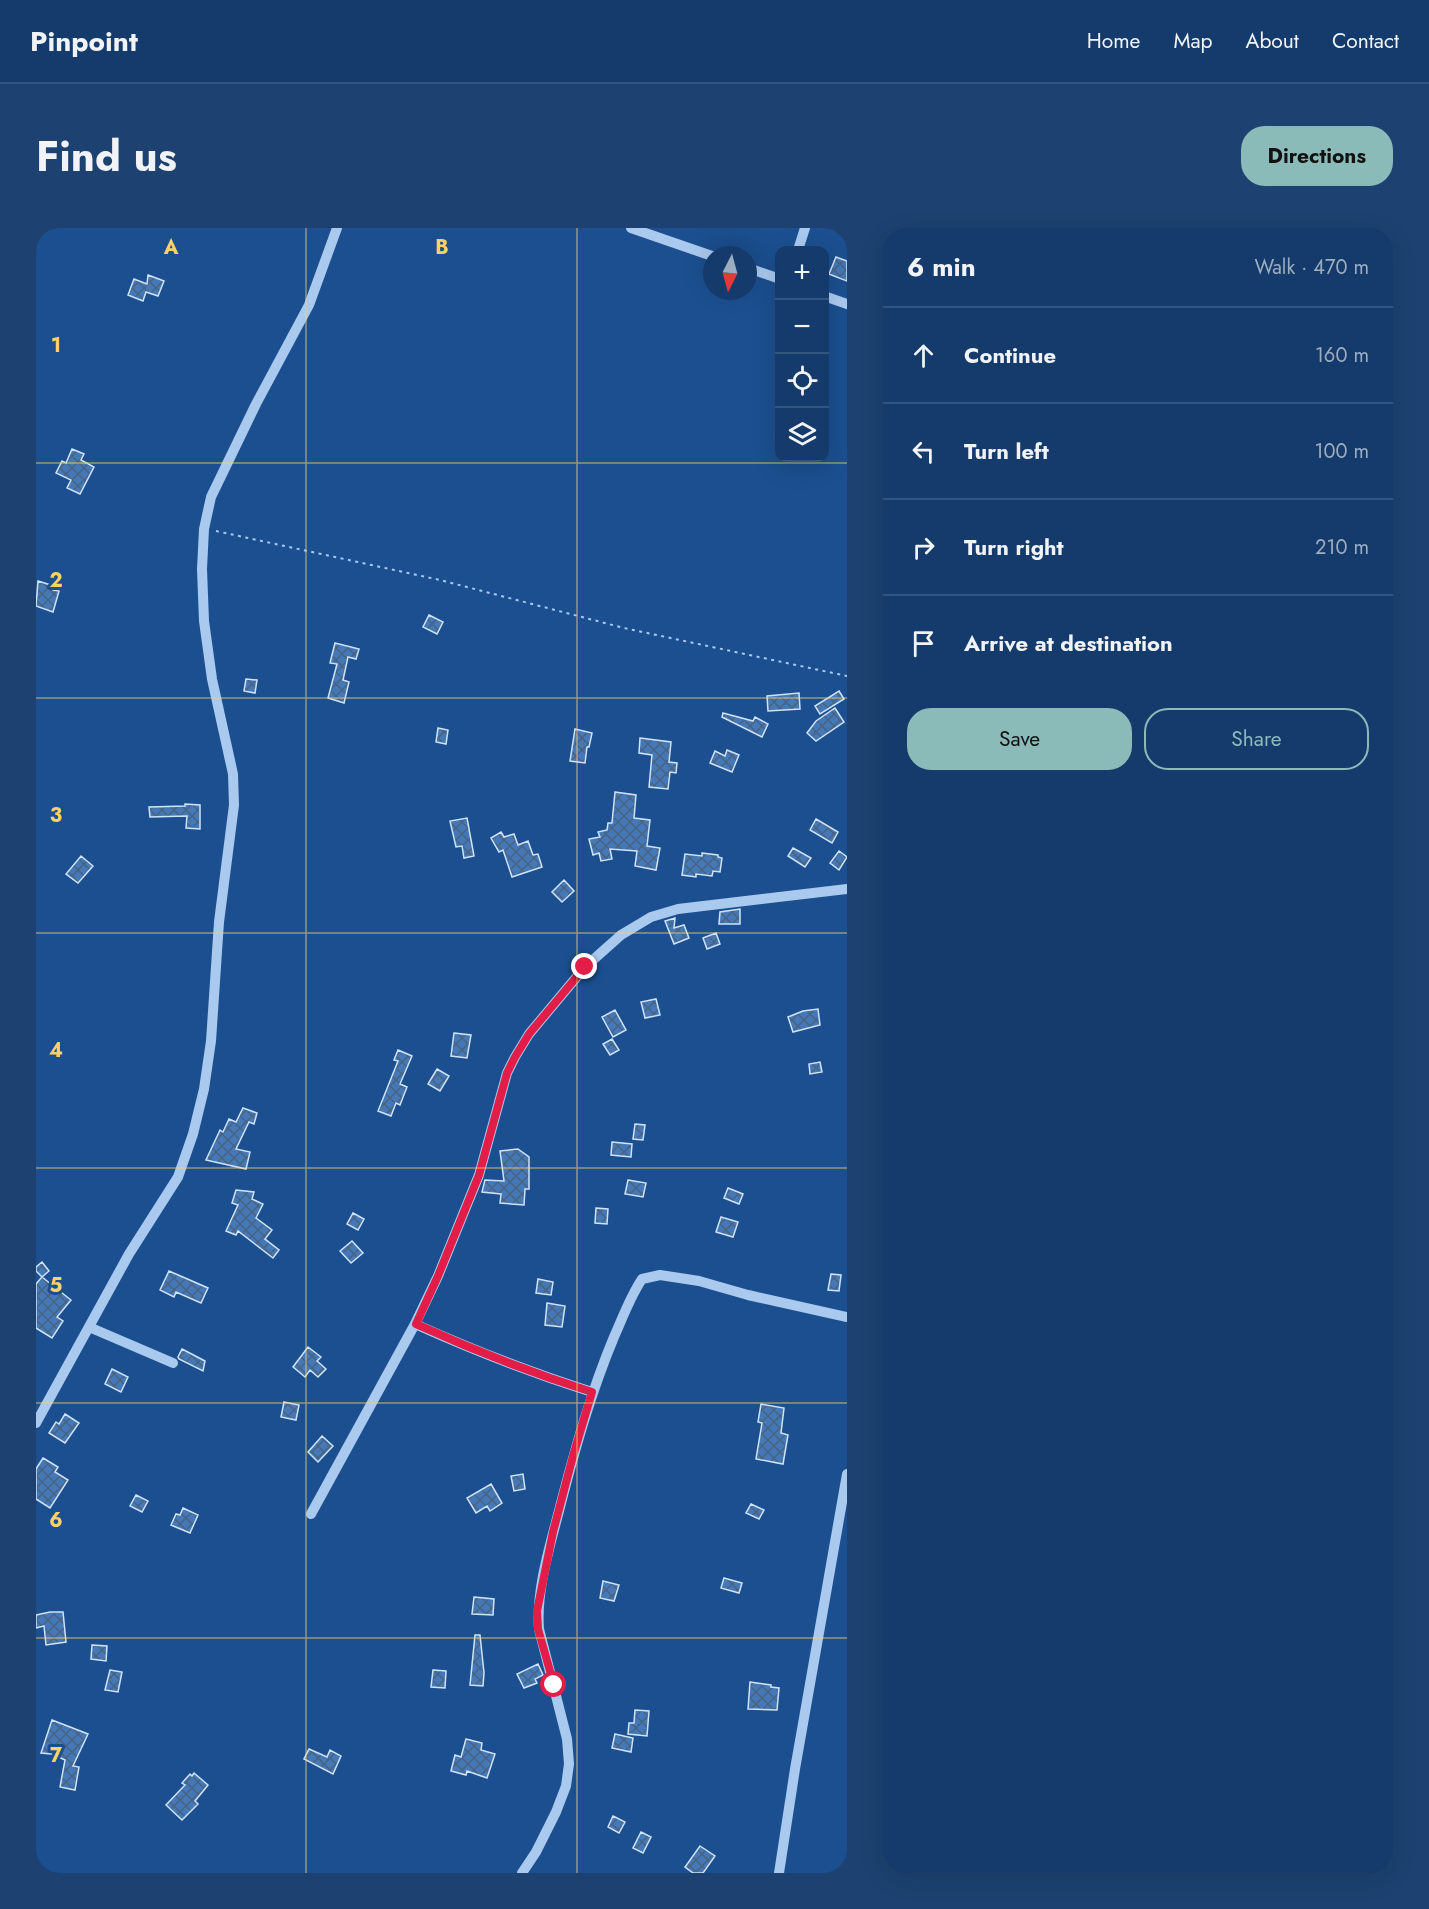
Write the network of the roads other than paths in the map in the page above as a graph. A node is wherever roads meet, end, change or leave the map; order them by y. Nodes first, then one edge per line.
1 (338, 228) edge
2 (631, 228) edge
3 (805, 228) edge
4 (799, 246) edge
5 (703, 253) edge
6 (757, 271) edge
7 (775, 277) edge
8 (829, 297) edge
9 (847, 304) edge
10 (847, 889) edge
11 (847, 1317) edge
12 (416, 1324) junction
13 (89, 1326) junction
14 (173, 1363) dead end
15 (592, 1392) junction
16 (36, 1423) edge
17 (847, 1474) edge
18 (311, 1514) dead end
19 (522, 1873) edge
20 (779, 1873) edge

1 - 13 street
2 - 5 street
3 - 4 street
6 - 7 street
8 - 9 street
10 - 12 street
11 - 15 street
12 - 15 street
12 - 18 street
13 - 14 street
13 - 16 street
15 - 19 street
17 - 20 street

